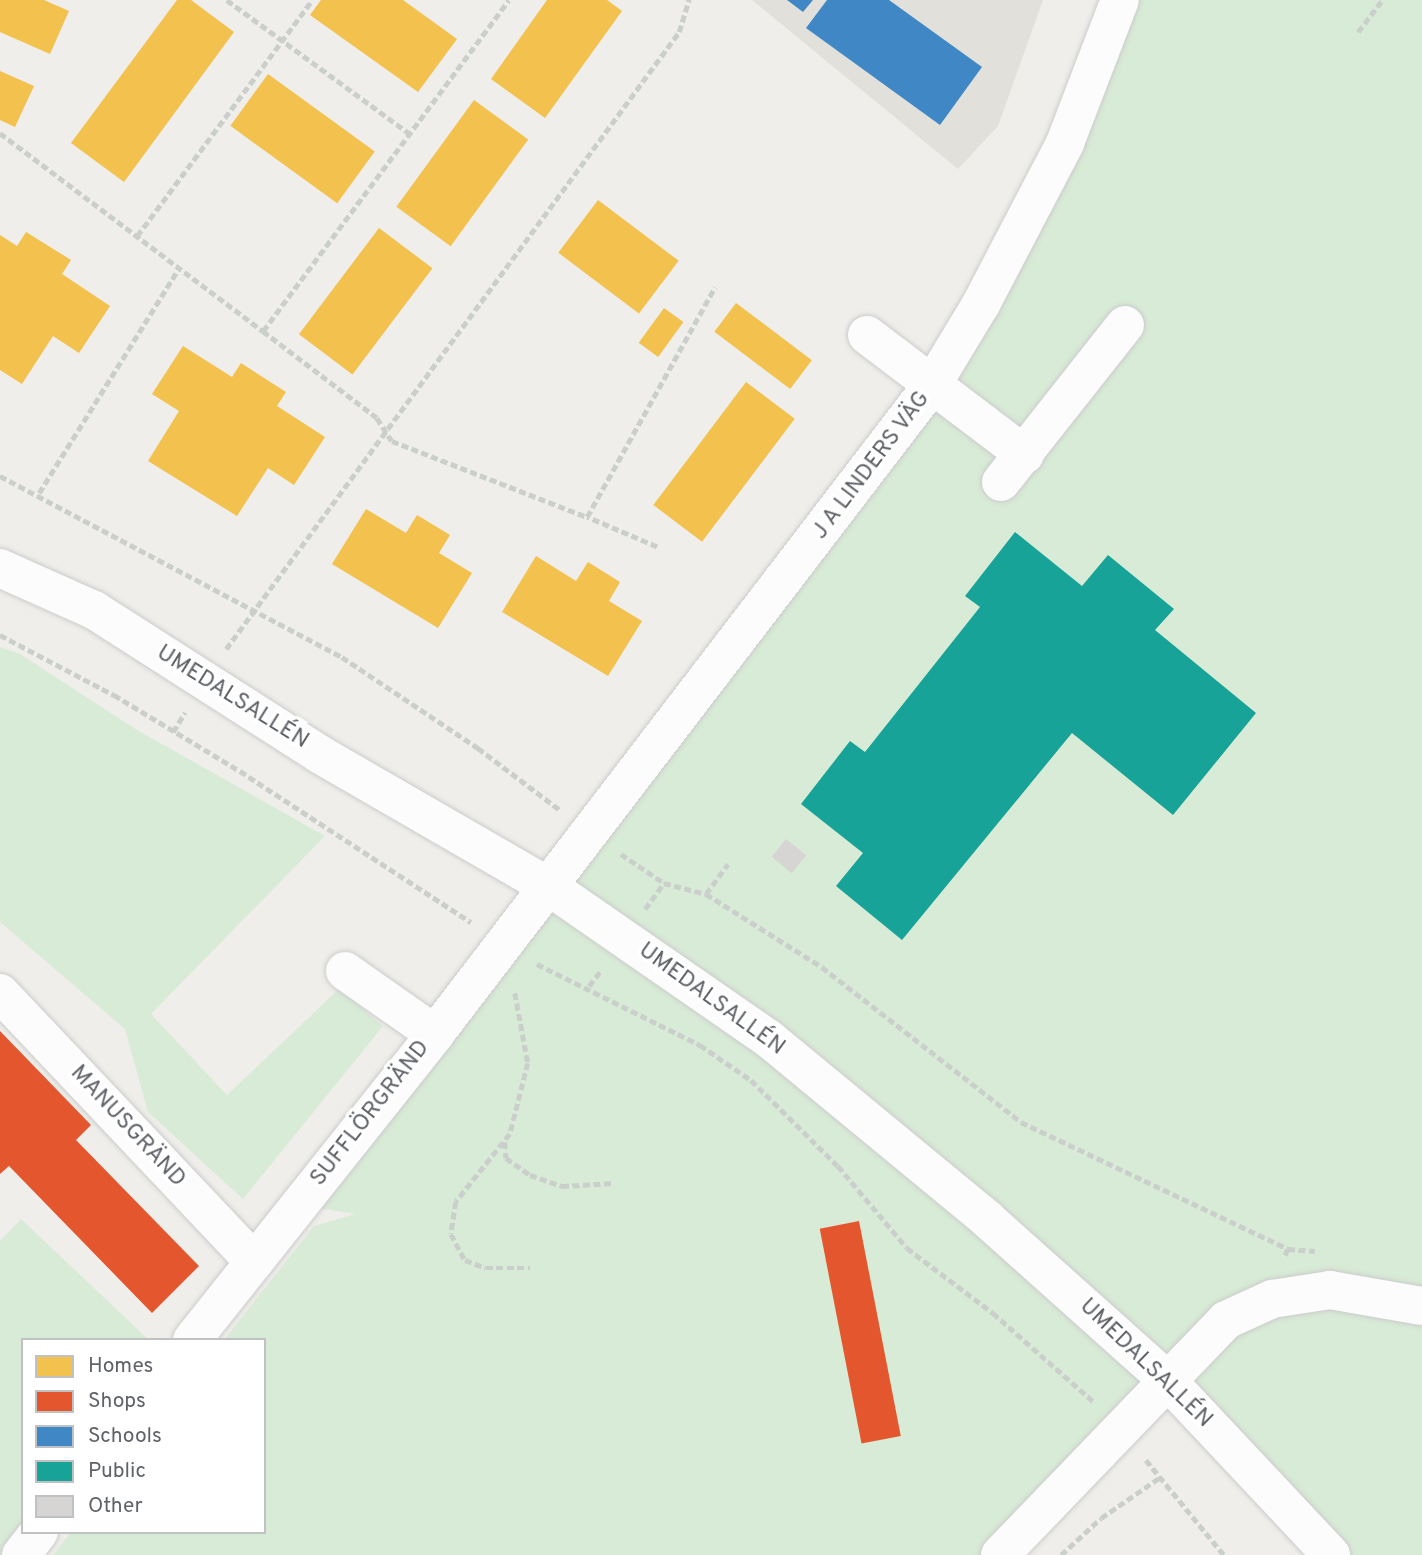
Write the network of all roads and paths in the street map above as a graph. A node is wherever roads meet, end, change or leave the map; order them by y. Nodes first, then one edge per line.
1 (227, 0) edge
2 (312, 0) edge
3 (509, 0) edge
4 (689, 0) edge
5 (1120, 0) edge
6 (1382, 0) edge
7 (1358, 32) dead end
8 (282, 41) junction
9 (0, 133) edge
10 (410, 134) junction
11 (137, 236) junction
12 (179, 268) junction
13 (715, 287) dead end
14 (1125, 325) dead end
15 (263, 331) junction
16 (867, 335) dead end
17 (932, 385) junction
18 (384, 429) junction
19 (0, 476) edge
20 (39, 493) junction
21 (587, 517) junction
22 (657, 547) dead end
23 (0, 568) edge
24 (251, 611) junction
25 (0, 635) edge
26 (204, 682) junction
27 (173, 732) junction
28 (590, 832) junction
29 (728, 864) dead end
30 (548, 886) junction
31 (706, 894) junction
32 (498, 952) junction
33 (345, 971) dead end
34 (0, 993) edge
35 (435, 1034) junction
36 (505, 1140) junction
37 (614, 1183) dead end
38 (254, 1262) junction
39 (530, 1268) dead end
40 (1272, 1299) junction
41 (1422, 1306) edge
42 (194, 1338) edge
43 (1166, 1379) junction
44 (1123, 1427) junction
45 (1159, 1478) junction
46 (37, 1534) edge
47 (21, 1555) edge
48 (1000, 1555) edge
49 (1061, 1555) edge
50 (1224, 1555) edge
51 (1331, 1555) edge

1 - 8 path
2 - 8 path
3 - 10 path
4 - 18 path
5 - 17 street, J A LINDERS VÄG
6 - 7 path
8 - 10 path
8 - 11 path
9 - 11 path
10 - 15 path
11 - 12 path
12 - 15 path
12 - 20 path
13 - 21 path
14 - 17 street
15 - 18 path
16 - 17 street
17 - 28 street, J A LINDERS VÄG
18 - 21 path
18 - 24 path
19 - 20 path
20 - 24 path
21 - 22 path
23 - 26 street, UMEDALSALLÉN
24 - 26 path
24 - 28 path
25 - 27 path
26 - 27 path
26 - 30 street, UMEDALSALLÉN
27 - 32 path
28 - 30 street, J A LINDERS VÄG
28 - 31 path
29 - 31 path
30 - 32 street, SUFFLÖRGRÄND
30 - 43 street, UMEDALSALLÉN
31 - 40 path
32 - 35 street, SUFFLÖRGRÄND
32 - 36 path
32 - 44 path
33 - 35 street
34 - 38 street, MANUSGRÄND
35 - 38 street, SUFFLÖRGRÄND
36 - 37 path
36 - 39 path
38 - 42 street, SUFFLÖRGRÄND
40 - 41 street
40 - 43 street
43 - 44 street
43 - 51 street, UMEDALSALLÉN
44 - 45 path
44 - 48 street
45 - 49 path
45 - 50 path
46 - 47 street

